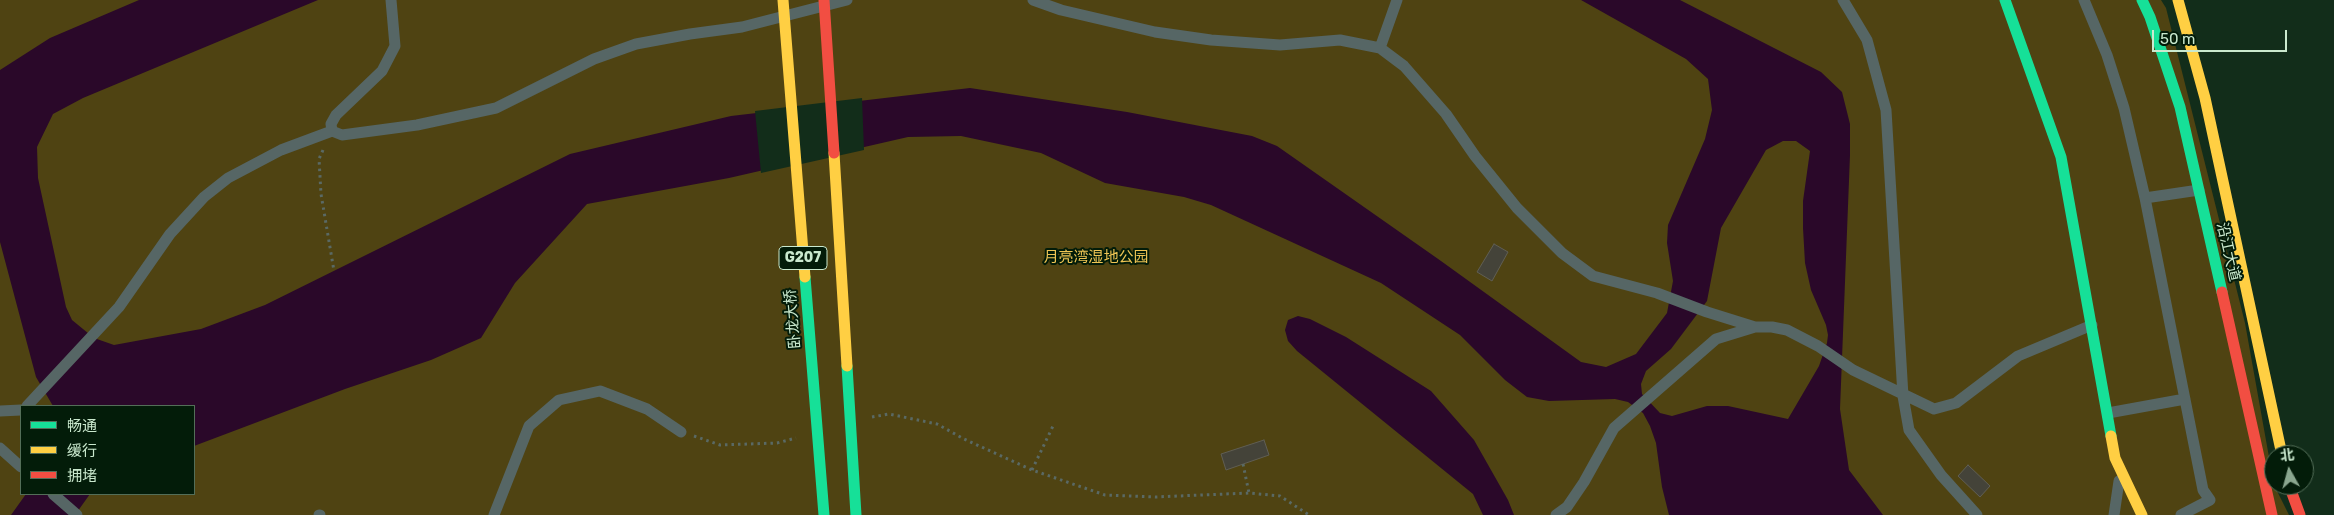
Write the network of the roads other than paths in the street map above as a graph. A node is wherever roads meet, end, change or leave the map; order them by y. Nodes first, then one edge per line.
1 (390, 0) edge
2 (783, 0) edge
3 (824, 0) edge
4 (847, 0) edge
5 (1033, 0) edge
6 (1396, 0) edge
7 (1843, 0) edge
8 (2005, 0) edge
9 (2084, 0) edge
10 (2142, 0) edge
11 (2178, 0) edge
12 (1380, 48) junction
13 (332, 131) junction
14 (2199, 190) junction
15 (2145, 198) junction
16 (2092, 325) junction
17 (1755, 327) junction
18 (1903, 396) junction
19 (2185, 399) junction
20 (28, 405) edge
21 (20, 410) edge
22 (0, 411) edge
23 (2108, 413) junction
24 (681, 432) road end
25 (2280, 445) edge
26 (0, 448) edge
27 (20, 466) edge
28 (2120, 469) junction
29 (53, 495) edge
30 (2293, 495) edge
31 (77, 515) edge
32 (494, 515) edge
33 (824, 515) edge
34 (856, 515) edge
35 (1556, 515) edge
36 (1977, 515) edge
37 (2114, 515) edge
38 (2142, 515) edge
39 (2181, 515) edge
40 (2272, 515) edge
41 (2300, 515) edge

1 - 13 lane
2 - 33 main road, 卧龙大桥 / G207, bridge
3 - 34 main road, G207, bridge
4 - 13 lane
5 - 12 lane
6 - 12 lane
7 - 18 lane
8 - 16 main road
9 - 15 lane
10 - 14 main road, 沿江大道
11 - 25 main road, 沿江大道
12 - 17 lane
13 - 20 lane
14 - 15 lane
14 - 40 main road, 沿江大道
15 - 19 lane
16 - 18 lane
16 - 23 main road
17 - 18 lane
17 - 35 lane
18 - 36 lane
19 - 23 lane
19 - 39 lane
21 - 22 lane
23 - 28 main road
24 - 32 lane
26 - 27 lane
28 - 37 lane
28 - 38 main road
29 - 31 lane
30 - 41 main road

